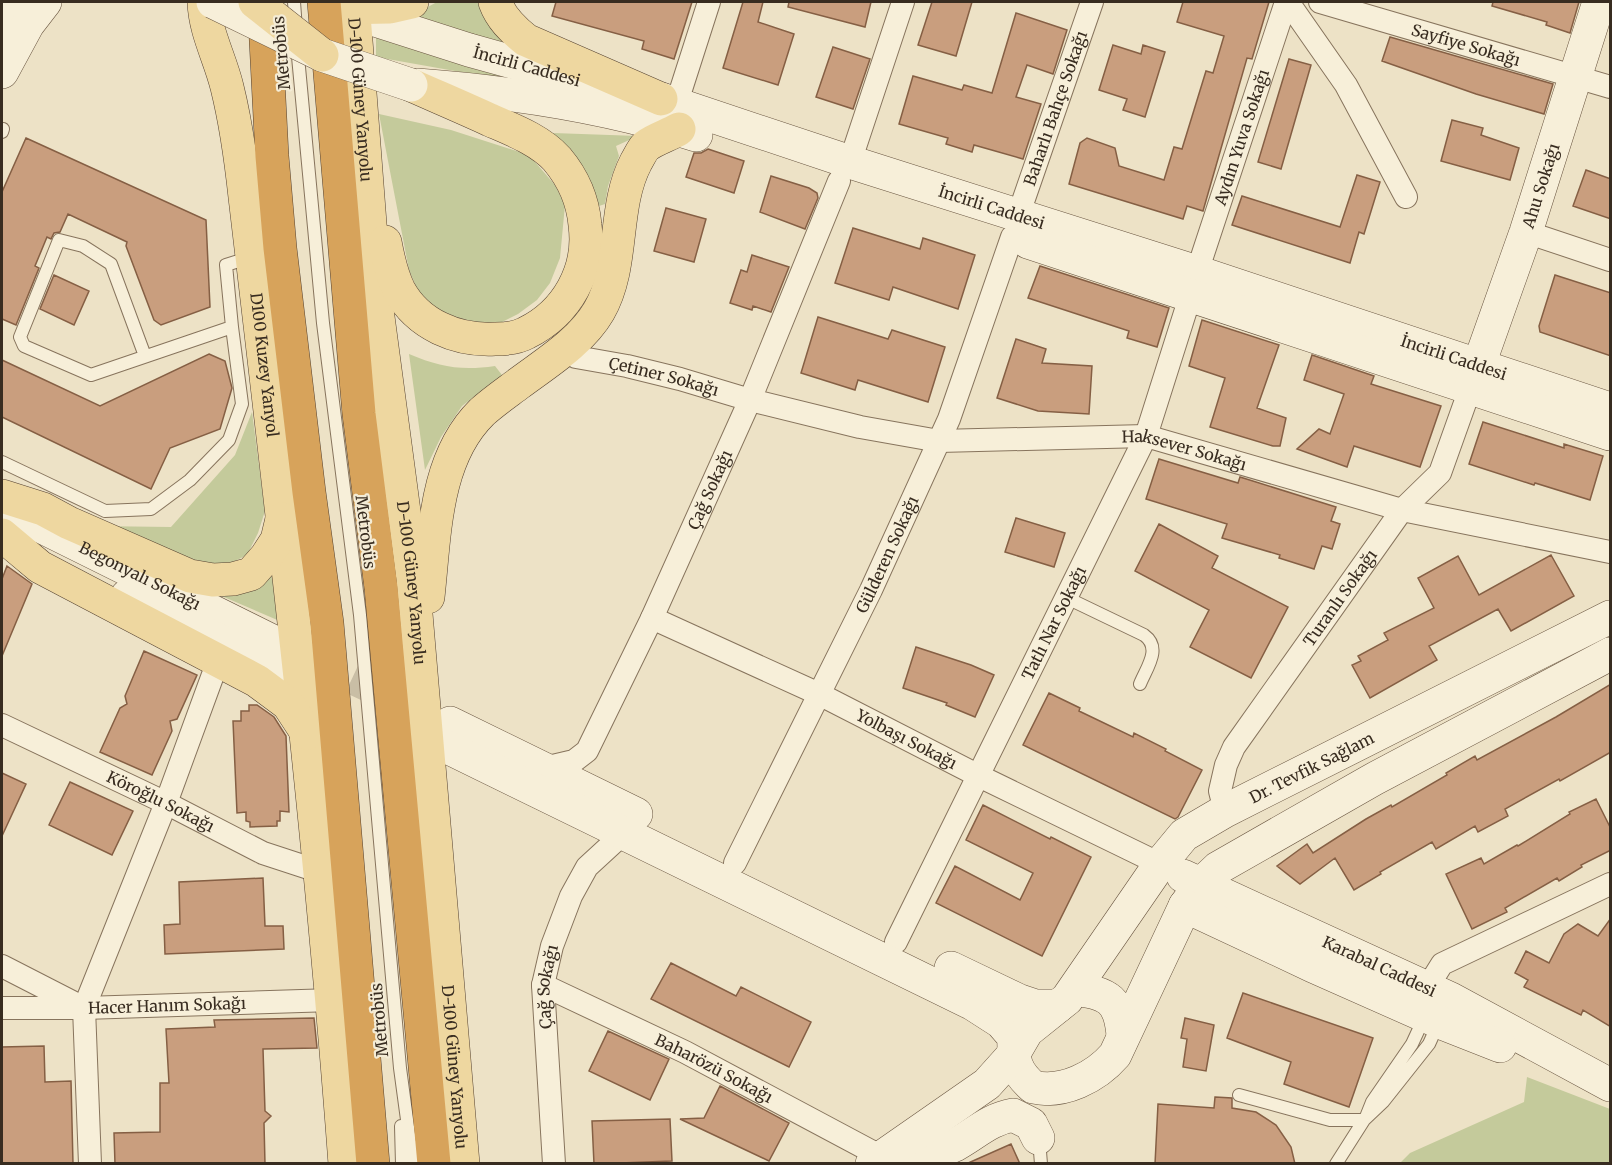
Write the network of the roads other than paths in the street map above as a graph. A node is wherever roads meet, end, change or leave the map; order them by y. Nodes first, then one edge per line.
1 (11, 2) edge
2 (45, 2) edge
3 (204, 2) edge
4 (213, 2) edge
5 (255, 2) edge
6 (264, 2) edge
7 (294, 2) edge
8 (412, 2) edge
9 (495, 2) edge
10 (709, 2) edge
11 (903, 2) edge
12 (1092, 2) edge
13 (1287, 2) edge
14 (1320, 2) edge
15 (1599, 2) edge
16 (346, 7) edge
17 (515, 16) edge
18 (2, 20) edge
19 (322, 55) junction
20 (2, 72) edge
21 (1574, 77) junction
22 (411, 85) junction
23 (1611, 87) edge
24 (672, 111) junction
25 (844, 172) junction
26 (366, 177) junction
27 (1406, 197) dead end
28 (1015, 227) junction
29 (1526, 232) junction
30 (252, 256) junction
31 (1611, 260) edge
32 (1194, 284) junction
33 (232, 327) junction
34 (145, 356) junction
35 (576, 357) dead end
36 (1474, 378) junction
37 (750, 400) junction
38 (1611, 410) edge
39 (1611, 434) edge
40 (1146, 436) junction
41 (939, 441) junction
42 (2, 462) edge
43 (2, 496) edge
44 (2, 507) edge
45 (1402, 510) junction
46 (283, 515) junction
47 (2, 535) edge
48 (1611, 552) edge
49 (1067, 598) junction
50 (1611, 617) edge
51 (652, 618) junction
52 (1611, 654) edge
53 (218, 661) junction
54 (420, 673) junction
55 (1140, 684) dead end
56 (819, 694) junction
57 (2, 725) edge
58 (307, 733) junction
59 (544, 768) junction
60 (979, 776) junction
61 (165, 803) junction
62 (1225, 811) junction
63 (624, 833) junction
64 (735, 863) junction
65 (1160, 864) junction
66 (321, 872) junction
67 (1611, 884) edge
68 (1193, 895) junction
69 (896, 942) junction
70 (2, 966) edge
71 (543, 985) junction
72 (1066, 998) junction
73 (333, 1000) junction
74 (1431, 1004) junction
75 (2, 1008) edge
76 (84, 1008) junction
77 (1123, 1035) junction
78 (1013, 1055) junction
79 (400, 1068) junction
80 (1602, 1080) edge
81 (1239, 1095) dead end
82 (1037, 1120) edge
83 (1364, 1120) junction
84 (895, 1160) edge
85 (90, 1164) edge
86 (345, 1164) edge
87 (373, 1164) edge
88 (402, 1164) edge
89 (413, 1164) edge
90 (434, 1164) edge
91 (463, 1164) edge
92 (554, 1164) edge
93 (1336, 1164) edge

1 - 18 main road
2 - 20 main road
3 - 30 main road, D100 Kuzey Yanyol
4 - 19 main road, İncirli Caddesi, bridge
5 - 19 main road, bridge
6 - 87 highway
7 - 79 lane, Metrobüs
8 - 16 main road
9 - 17 main road
10 - 24 street
11 - 25 street, Çağ Sokağı
12 - 28 street, Baharlı Bahçe Sokağı
13 - 27 street
13 - 32 street, Aydın Yuva Sokağı
14 - 21 street, Sayfiye Sokağı
15 - 21 main road, Ahu Sokağı
16 - 24 main road, İncirli Caddesi
16 - 26 main road, D-100 Güney Yanyolu
16 - 90 highway
17 - 24 main road
19 - 22 main road, İncirli Caddesi, bridge
21 - 23 street, Sayfiye Sokağı
21 - 29 main road, Ahu Sokağı
22 - 24 main road, İncirli Caddesi
22 - 26 main road
24 - 25 main road, İncirli Caddesi
24 - 54 main road
25 - 28 main road, İncirli Caddesi
25 - 37 street, Çağ Sokağı
26 - 54 main road, D-100 Güney Yanyolu
28 - 32 main road, İncirli Caddesi
28 - 41 street, Gülderen Sokağı
29 - 31 street
29 - 36 main road, Ahu Sokağı
30 - 33 lane
30 - 46 main road, D100 Kuzey Yanyol
32 - 36 main road, İncirli Caddesi
32 - 40 street, Tatlı Nar Sokağı
33 - 34 lane
33 - 42 lane
34 - 34 lane
35 - 37 street, Çetiner Sokağı
36 - 38 main road, İncirli Caddesi
36 - 39 main road, İncirli Caddesi
36 - 45 street, Turanlı Sokağı
37 - 41 street, Haksever Sokağı
37 - 51 street, Çağ Sokağı
40 - 41 street, Haksever Sokağı
40 - 45 street, Haksever Sokağı
40 - 49 street, Tatlı Nar Sokağı
41 - 56 street, Gülderen Sokağı
43 - 46 main road
44 - 47 main road, Begonyalı Sokağı
45 - 48 street, Haksever Sokağı
45 - 62 street, Turanlı Sokağı
46 - 58 main road, D100 Kuzey Yanyol
47 - 53 main road
49 - 55 lane
49 - 60 street, Tatlı Nar Sokağı
50 - 62 main road, Dr. Tevfik Sağlam
51 - 56 street, Yolbaşı Sokağı
51 - 59 street, Çağ Sokağı
52 - 68 main road
53 - 58 main road
53 - 61 street
54 - 91 main road, D-100 Güney Yanyolu
56 - 60 street, Yolbaşı Sokağı
56 - 64 street, Gülderen Sokağı
57 - 61 street, Köroğlu Sokağı
58 - 66 main road, D100 Kuzey Yanyol
59 - 63 main road
59 - 64 main road
60 - 65 street, Yolbaşı Sokağı
60 - 69 street, Tatlı Nar Sokağı
61 - 66 street, Köroğlu Sokağı
61 - 76 street
62 - 65 main road, Dr. Tevfik Sağlam
63 - 71 street, Çağ Sokağı
63 - 78 main road
64 - 69 main road
65 - 68 main road, Karabal Caddesi
65 - 72 main road, Dr. Tevfik Sağlam
66 - 73 main road, D100 Kuzey Yanyol
67 - 74 street
68 - 74 main road, Karabal Caddesi
68 - 77 main road
69 - 72 main road
70 - 76 street
71 - 84 street, Baharözü Sokağı
71 - 92 street, Çağ Sokağı
72 - 77 main road
72 - 78 main road, Dr. Tevfik Sağlam
73 - 76 street, Hacer Hanım Sokağı
73 - 86 main road, D100 Kuzey Yanyol
74 - 80 main road, Karabal Caddesi
74 - 83 lane
75 - 76 street, Hacer Hanım Sokağı
76 - 85 street
77 - 82 main road
78 - 82 main road
78 - 84 main road, Dr. Tevfik Sağlam
79 - 88 lane, Metrobüs
79 - 89 lane, Metrobüs
81 - 83 lane
82 - 84 main road
82 - 84 main road
83 - 93 lane

